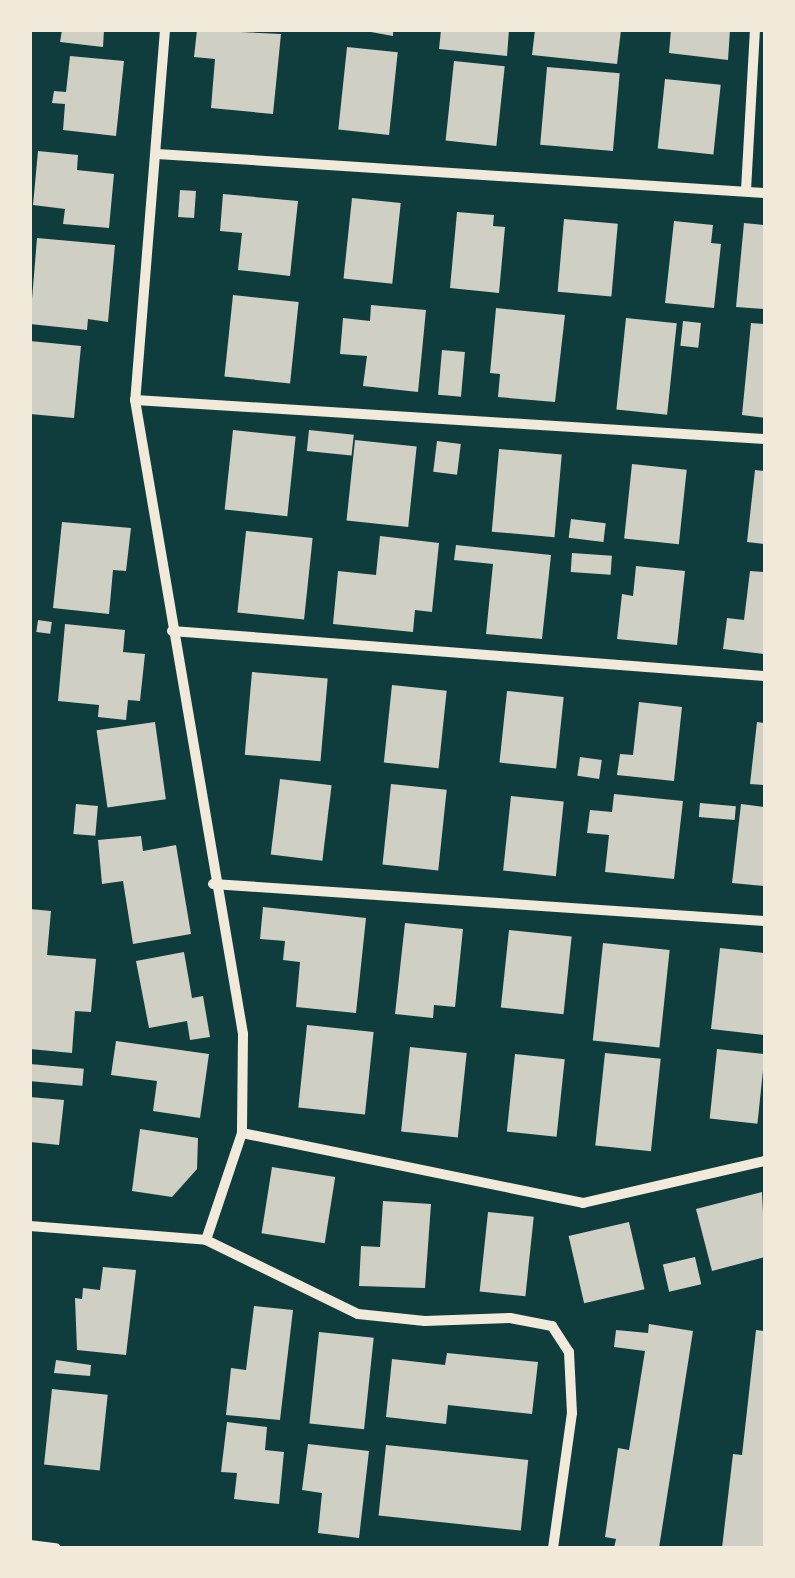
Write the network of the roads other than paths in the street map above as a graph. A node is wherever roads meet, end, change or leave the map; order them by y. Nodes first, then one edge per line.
1 (165, 30) edge
2 (755, 30) edge
3 (157, 154) junction
4 (746, 190) junction
5 (765, 193) edge
6 (134, 400) junction
7 (765, 439) edge
8 (172, 631) junction
9 (765, 676) edge
10 (213, 884) junction
11 (765, 921) edge
12 (242, 1133) junction
13 (765, 1160) edge
14 (30, 1226) edge
15 (206, 1240) junction
16 (30, 1545) edge
17 (56, 1548) edge
18 (553, 1548) edge

1 - 3 street
2 - 4 street
3 - 4 street
3 - 6 street
4 - 5 street
6 - 7 street
6 - 8 street
8 - 9 street
8 - 10 street
10 - 11 street
10 - 12 street
12 - 13 street
12 - 15 street
14 - 15 street
15 - 18 street
16 - 17 street

